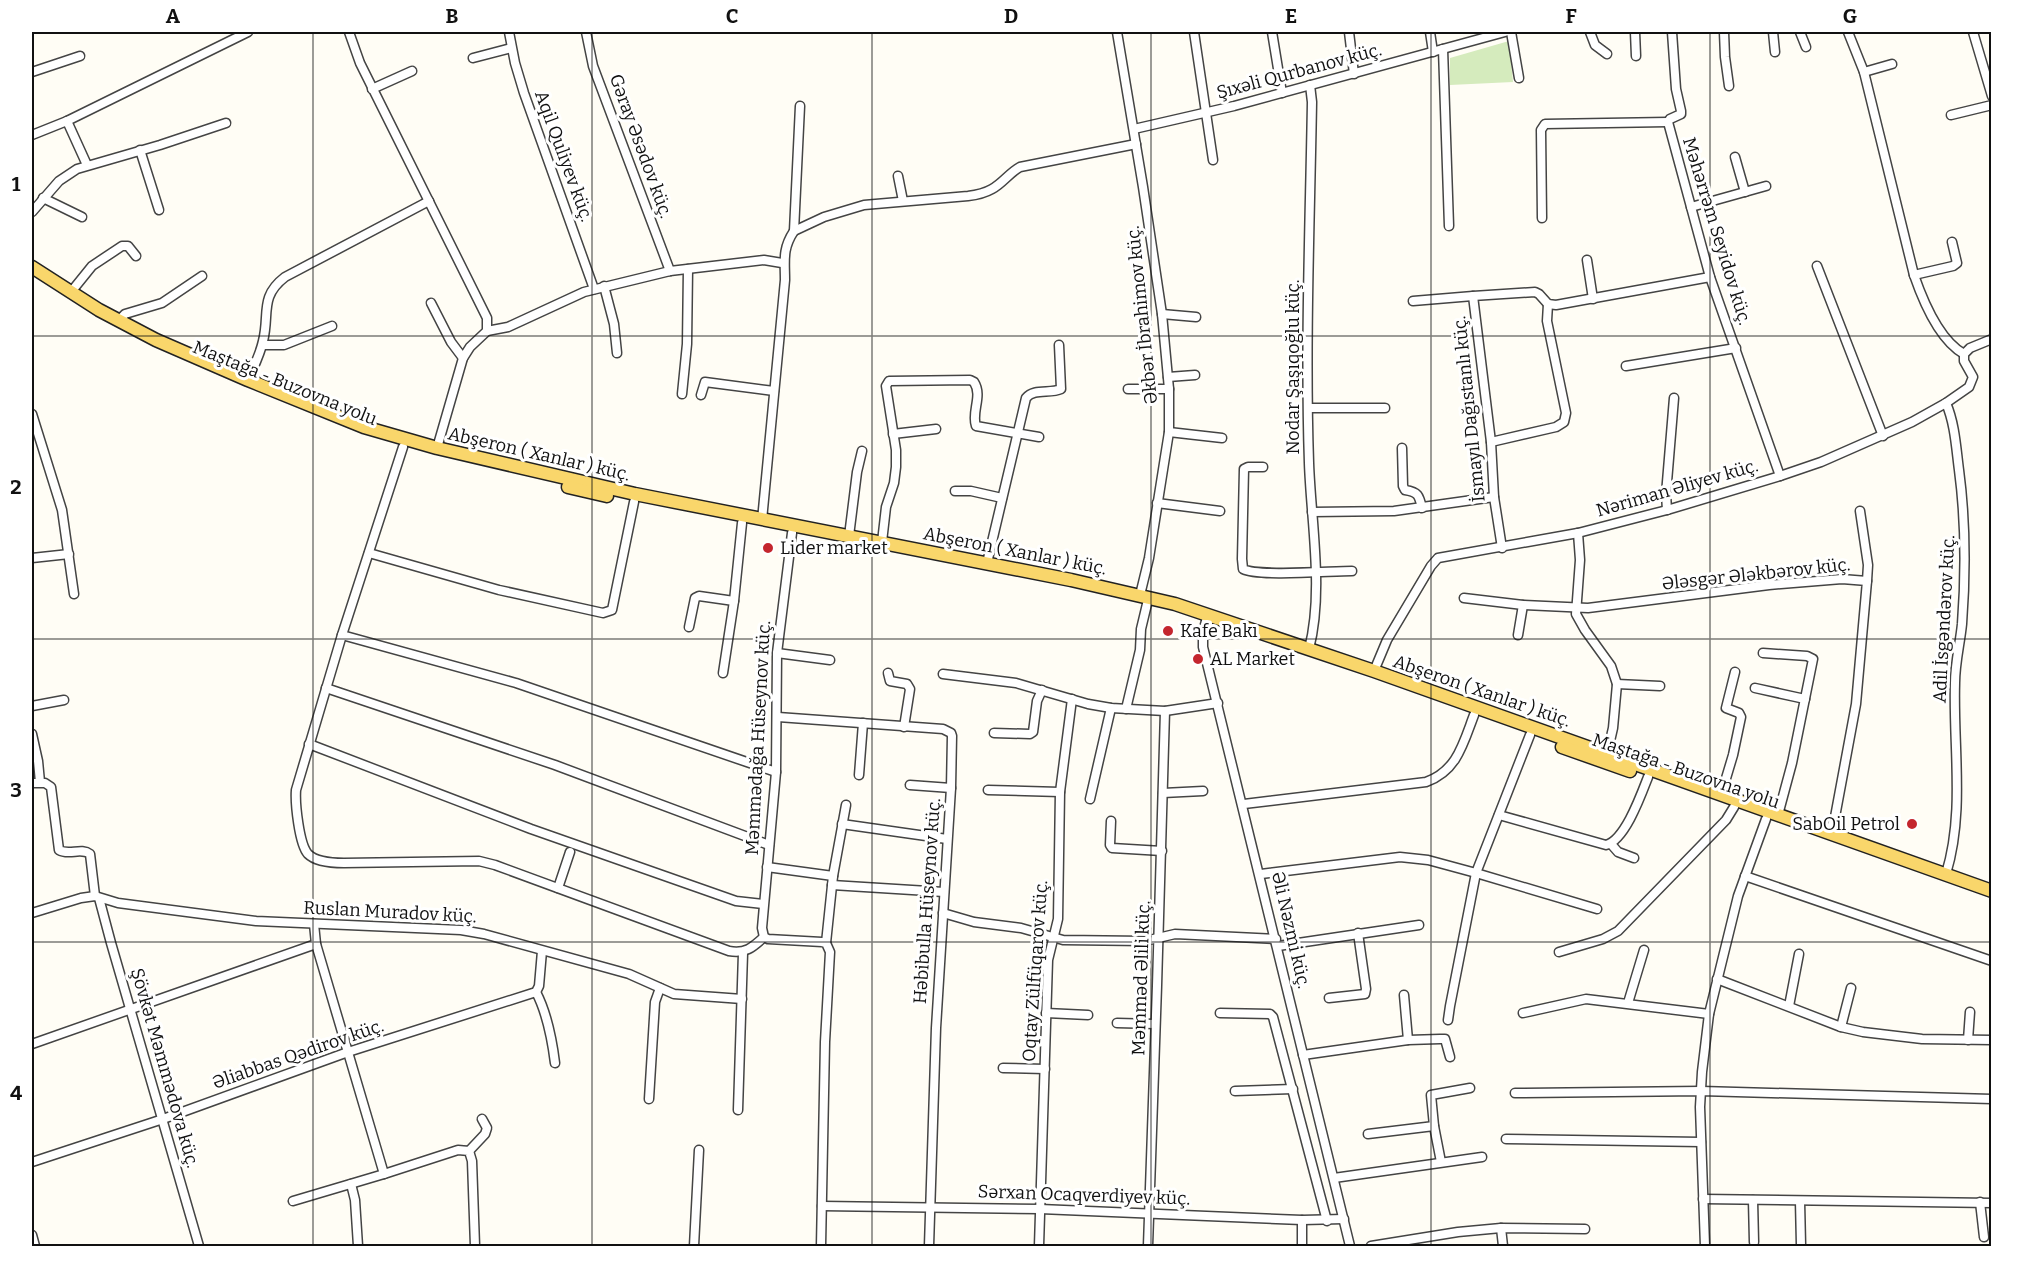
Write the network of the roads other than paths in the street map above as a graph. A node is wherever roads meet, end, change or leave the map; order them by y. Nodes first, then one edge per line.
1 (248, 32) edge
2 (349, 32) edge
3 (509, 32) edge
4 (586, 32) edge
5 (1117, 32) edge
6 (1194, 32) edge
7 (1272, 32) edge
8 (1349, 32) edge
9 (1430, 32) edge
10 (1506, 32) edge
11 (1511, 32) edge
12 (1590, 32) edge
13 (1635, 32) edge
14 (1672, 32) edge
15 (1724, 32) edge
16 (1773, 32) edge
17 (1800, 32) edge
18 (1848, 32) edge
19 (1973, 32) edge
20 (1806, 47) dead end
21 (511, 48) junction
22 (1443, 50) junction
23 (1433, 52) junction
24 (1775, 52) dead end
25 (1607, 54) dead end
26 (80, 56) dead end
27 (1635, 56) dead end
28 (473, 58) dead end
29 (1892, 64) dead end
30 (412, 71) dead end
31 (32, 72) edge
32 (1864, 72) junction
33 (1354, 74) junction
34 (1519, 78) dead end
35 (1310, 85) junction
36 (1729, 86) dead end
37 (372, 89) junction
38 (1282, 93) junction
39 (1992, 96) edge
40 (1992, 105) edge
41 (800, 106) dead end
42 (1206, 112) junction
43 (1951, 115) dead end
44 (67, 121) junction
45 (1668, 122) junction
46 (226, 123) dead end
47 (1134, 129) junction
48 (32, 135) edge
49 (1136, 144) junction
50 (140, 150) junction
51 (1735, 157) dead end
52 (1213, 160) dead end
53 (87, 165) junction
54 (898, 176) dead end
55 (1766, 186) dead end
56 (1745, 192) junction
57 (43, 198) junction
58 (429, 201) junction
59 (903, 201) junction
60 (1691, 207) junction
61 (159, 210) dead end
62 (32, 212) edge
63 (82, 217) dead end
64 (1542, 218) dead end
65 (1449, 226) dead end
66 (794, 231) junction
67 (1952, 242) dead end
68 (136, 256) dead end
69 (1587, 260) dead end
70 (782, 263) junction
71 (1817, 266) dead end
72 (32, 267) edge
73 (688, 269) junction
74 (670, 271) junction
75 (1914, 275) junction
76 (202, 276) dead end
77 (32, 277) edge
78 (1710, 277) junction
79 (604, 286) junction
80 (594, 289) junction
81 (70, 292) junction
82 (1473, 296) junction
83 (1593, 299) junction
84 (1413, 301) dead end
85 (431, 303) dead end
86 (1548, 304) junction
87 (1162, 314) junction
88 (1196, 317) dead end
89 (118, 321) junction
90 (332, 326) dead end
91 (488, 331) junction
92 (1992, 339) edge
93 (263, 345) junction
94 (1059, 345) dead end
95 (1736, 348) junction
96 (617, 353) dead end
97 (1964, 354) junction
98 (463, 358) junction
99 (1626, 366) dead end
100 (1195, 375) dead end
101 (1168, 377) junction
102 (248, 380) junction
103 (1128, 389) dead end
104 (1169, 389) junction
105 (774, 391) junction
106 (682, 394) dead end
107 (701, 395) dead end
108 (1674, 398) dead end
109 (1946, 403) junction
110 (1309, 408) junction
111 (1385, 408) dead end
112 (32, 414) edge
113 (936, 429) dead end
114 (1169, 432) junction
115 (893, 434) junction
116 (1017, 434) junction
117 (1883, 436) junction
118 (1039, 437) dead end
119 (1222, 438) dead end
120 (1491, 442) junction
121 (404, 443) junction
122 (437, 448) junction
123 (1402, 448) dead end
124 (862, 451) dead end
125 (1263, 467) dead end
126 (1780, 476) junction
127 (955, 491) dead end
128 (1494, 497) junction
129 (1002, 498) junction
130 (634, 502) junction
131 (1157, 503) junction
132 (1422, 508) junction
133 (1220, 510) dead end
134 (1667, 510) junction
135 (1860, 511) dead end
136 (1312, 512) junction
137 (762, 520) junction
138 (742, 523) junction
139 (792, 533) junction
140 (1578, 533) junction
141 (849, 536) junction
142 (882, 542) junction
143 (1502, 548) junction
144 (369, 553) junction
145 (69, 554) junction
146 (32, 558) edge
147 (987, 563) junction
148 (1352, 571) dead end
149 (1314, 572) junction
150 (1867, 581) junction
151 (74, 594) dead end
152 (1464, 598) dead end
153 (1143, 599) junction
154 (734, 601) junction
155 (1523, 605) junction
156 (1576, 608) junction
157 (1207, 618) junction
158 (689, 627) dead end
159 (342, 634) junction
160 (1518, 635) dead end
161 (1309, 649) junction
162 (777, 653) junction
163 (1763, 653) dead end
164 (830, 660) dead end
165 (1374, 671) junction
166 (1735, 672) dead end
167 (723, 673) dead end
168 (888, 673) dead end
169 (943, 674) dead end
170 (1617, 684) junction
171 (1660, 686) dead end
172 (326, 688) junction
173 (1755, 688) dead end
174 (1041, 690) junction
175 (1072, 699) junction
176 (1805, 699) junction
177 (64, 700) dead end
178 (1218, 703) junction
179 (32, 706) edge
180 (1111, 708) junction
181 (1126, 709) junction
182 (1165, 711) junction
183 (1474, 715) junction
184 (778, 717) junction
185 (863, 723) junction
186 (904, 727) junction
187 (994, 732) dead end
188 (32, 734) edge
189 (1530, 735) junction
190 (309, 744) junction
191 (1607, 754) junction
192 (776, 772) junction
193 (859, 775) dead end
194 (1648, 777) junction
195 (36, 783) edge
196 (910, 785) dead end
197 (951, 788) junction
198 (988, 790) dead end
199 (1203, 791) dead end
200 (1060, 792) junction
201 (1163, 793) junction
202 (1721, 795) junction
203 (1090, 799) dead end
204 (1244, 804) junction
205 (846, 805) dead end
206 (1734, 807) junction
207 (1499, 815) junction
208 (1772, 817) junction
209 (1111, 821) dead end
210 (842, 824) junction
211 (1829, 833) junction
212 (946, 839) junction
213 (1611, 844) junction
214 (769, 845) junction
215 (1162, 851) junction
216 (570, 852) dead end
217 (1634, 858) dead end
218 (767, 867) junction
219 (1476, 873) junction
220 (1261, 874) junction
221 (1745, 876) junction
222 (1945, 878) junction
223 (833, 880) junction
224 (558, 888) junction
225 (944, 891) junction
226 (1992, 891) edge
227 (97, 897) junction
228 (1992, 898) edge
229 (763, 904) junction
230 (1597, 909) dead end
231 (32, 913) edge
232 (943, 913) junction
233 (314, 924) junction
234 (1419, 925) dead end
235 (1358, 933) junction
236 (764, 937) junction
237 (1160, 938) junction
238 (1054, 939) junction
239 (826, 943) junction
240 (1277, 943) junction
241 (316, 944) junction
242 (1644, 950) dead end
243 (542, 951) junction
244 (1559, 952) dead end
245 (743, 953) junction
246 (1799, 954) dead end
247 (1992, 961) edge
248 (1717, 979) junction
249 (660, 988) junction
250 (1851, 988) dead end
251 (536, 992) junction
252 (1404, 995) dead end
253 (1329, 998) dead end
254 (742, 999) junction
255 (1628, 1003) junction
256 (1789, 1006) junction
257 (131, 1009) junction
258 (1970, 1012) dead end
259 (1046, 1013) junction
260 (1220, 1013) dead end
261 (1523, 1013) dead end
262 (1709, 1014) junction
263 (1088, 1015) dead end
264 (1449, 1020) dead end
265 (1117, 1023) dead end
266 (1155, 1024) junction
267 (1841, 1027) junction
268 (1408, 1040) junction
269 (1968, 1040) junction
270 (1992, 1040) edge
271 (32, 1044) edge
272 (348, 1052) junction
273 (1303, 1055) junction
274 (1450, 1057) dead end
275 (555, 1063) dead end
276 (1003, 1068) dead end
277 (1045, 1069) junction
278 (1470, 1088) dead end
279 (1293, 1089) junction
280 (1235, 1091) dead end
281 (1701, 1091) junction
282 (1515, 1093) dead end
283 (649, 1099) dead end
284 (1992, 1099) edge
285 (738, 1110) dead end
286 (163, 1119) junction
287 (482, 1119) dead end
288 (1434, 1126) junction
289 (1368, 1134) dead end
290 (1506, 1139) dead end
291 (1701, 1142) junction
292 (699, 1150) dead end
293 (469, 1151) junction
294 (1482, 1156) dead end
295 (32, 1162) edge
296 (1441, 1162) junction
297 (384, 1174) junction
298 (1334, 1178) junction
299 (351, 1184) junction
300 (1703, 1199) junction
301 (1753, 1200) junction
302 (1800, 1200) junction
303 (293, 1201) dead end
304 (1980, 1202) junction
305 (1992, 1203) edge
306 (822, 1206) junction
307 (931, 1206) junction
308 (1040, 1209) junction
309 (1150, 1213) junction
310 (1344, 1219) junction
311 (1302, 1220) junction
312 (1327, 1221) junction
313 (1501, 1228) junction
314 (1585, 1229) dead end
315 (32, 1235) edge
316 (1984, 1237) dead end
317 (1754, 1242) dead end
318 (1801, 1245) edge
319 (35, 1246) edge
320 (199, 1246) edge
321 (358, 1246) edge
322 (475, 1246) edge
323 (694, 1246) edge
324 (821, 1246) edge
325 (929, 1246) edge
326 (1039, 1246) edge
327 (1149, 1246) edge
328 (1302, 1246) edge
329 (1350, 1246) edge
330 (1371, 1246) edge
331 (1503, 1246) edge
332 (1705, 1246) edge

1 - 44 street
2 - 37 street
3 - 21 street, Aqil Quliyev küç.
4 - 74 street, Gəray Əsədov küç.
5 - 47 street, Əkbər İbrahimov küç.
6 - 42 street
7 - 38 street
8 - 33 street
9 - 23 street
10 - 22 street, Şıxəli Qurbanov küç.
11 - 34 street
12 - 25 street
13 - 27 street
14 - 45 street, Məhərrəm Seyidov küç.
15 - 36 street
16 - 24 street
17 - 20 street
18 - 32 street
19 - 39 street
21 - 28 street
21 - 80 street, Aqil Quliyev küç.
22 - 23 street, Şıxəli Qurbanov küç.
22 - 65 street
23 - 33 street, Şıxəli Qurbanov küç.
26 - 31 street
29 - 32 street
30 - 37 street
32 - 75 street
33 - 35 street, Şıxəli Qurbanov küç.
35 - 38 street, Şıxəli Qurbanov küç.
35 - 110 street, Nodar Şaşıqoğlu küç.
37 - 58 street
38 - 42 street, Şıxəli Qurbanov küç.
40 - 43 street
41 - 66 street
42 - 47 street, Şıxəli Qurbanov küç.
42 - 52 street
44 - 48 street
44 - 53 street
45 - 60 street, Məhərrəm Seyidov küç.
45 - 64 street
46 - 50 street
47 - 49 street, Əkbər İbrahimov küç.
49 - 59 street
49 - 87 street, Əkbər İbrahimov küç.
50 - 53 street
50 - 61 street
51 - 56 street
53 - 57 street
54 - 59 street
55 - 56 street
56 - 60 street
57 - 62 street
57 - 63 street
58 - 91 street
58 - 93 street
59 - 66 street
60 - 78 street, Məhərrəm Seyidov küç.
66 - 70 street
67 - 75 street
68 - 81 street
69 - 83 street
70 - 73 street
70 - 105 street
71 - 117 street
72 - 81 main road, Abşeron ( Xanlar ) küç.
73 - 74 street
73 - 106 street
74 - 79 street
75 - 97 street
76 - 89 street
77 - 121 main road, Maştağa - Buzovna yolu
78 - 83 street, İsmayıl Dağıstanlı küç.
78 - 95 street, Məhərrəm Seyidov küç.
79 - 80 street
79 - 96 street
80 - 91 street
81 - 89 main road, Abşeron ( Xanlar ) küç.
82 - 84 street
82 - 86 street, İsmayıl Dağıstanlı küç.
82 - 120 street, İsmayıl Dağıstanlı küç.
83 - 86 street, İsmayıl Dağıstanlı küç.
85 - 98 street
86 - 120 street
87 - 88 street
87 - 101 street, Əkbər İbrahimov küç.
89 - 102 main road, Abşeron ( Xanlar ) küç.
90 - 93 street
91 - 98 street
92 - 97 street
93 - 102 street
94 - 116 street
95 - 99 street
95 - 126 street, Məhərrəm Seyidov küç.
97 - 109 street, Nəriman Əliyev küç.
98 - 122 street
100 - 101 street
101 - 104 street, Əkbər İbrahimov küç.
102 - 121 main road, Abşeron ( Xanlar ) küç.
103 - 104 street
104 - 114 street, Əkbər İbrahimov küç.
105 - 107 street
105 - 137 street
108 - 134 street
109 - 117 street, Nəriman Əliyev küç.
109 - 222 street, Adil İsgəndərov küç.
110 - 111 street
110 - 136 street, Nodar Şaşıqoğlu küç.
112 - 145 street
113 - 115 street
114 - 119 street
114 - 131 street, Əkbər İbrahimov küç.
115 - 116 street
115 - 142 street
116 - 118 street
116 - 129 street
117 - 126 street, Nəriman Əliyev küç.
120 - 128 street, İsmayıl Dağıstanlı küç.
121 - 122 main road, Abşeron ( Xanlar ) küç.
121 - 130 main road, Maştağa - Buzovna yolu
121 - 144 street
122 - 137 main road, Abşeron ( Xanlar ) küç.
123 - 132 street
124 - 141 street
125 - 149 street
126 - 134 street, Nəriman Əliyev küç.
127 - 129 street
128 - 132 street
128 - 143 street, İsmayıl Dağıstanlı küç.
129 - 147 street
130 - 138 main road, Maştağa - Buzovna yolu
130 - 144 street
131 - 133 street
131 - 153 street, Əkbər İbrahimov küç.
132 - 136 street
134 - 140 street, Nəriman Əliyev küç.
135 - 150 street
136 - 149 street, Nodar Şaşıqoğlu küç.
137 - 141 main road, Abşeron ( Xanlar ) küç.
138 - 139 main road, Maştağa - Buzovna yolu
138 - 154 street
139 - 153 main road, Maştağa - Buzovna yolu
139 - 162 street, Məmmədağa Hüseynov küç.
140 - 143 street, Nəriman Əliyev küç.
140 - 156 street
141 - 142 main road, Abşeron ( Xanlar ) küç.
142 - 147 main road, Abşeron ( Xanlar ) küç.
143 - 165 street, Nəriman Əliyev küç.
144 - 159 street
145 - 146 street
145 - 151 street
147 - 153 main road, Abşeron ( Xanlar ) küç.
148 - 149 street
149 - 161 street, Nodar Şaşıqoğlu küç.
150 - 156 street, Ələsgər Ələkbərov küç.
150 - 211 street, Ələsgər Ələkbərov küç.
152 - 155 street, Ələsgər Ələkbərov küç.
153 - 157 main road, Maştağa - Buzovna yolu
153 - 181 street, Əkbər İbrahimov küç.
154 - 158 street
154 - 167 street
155 - 156 street, Ələsgər Ələkbərov küç.
155 - 160 street
156 - 170 street
157 - 161 main road, Abşeron ( Xanlar ) küç.
157 - 178 street, Əli Nəzmi küç.
157 - 183 main road, Maştağa - Buzovna yolu
159 - 172 street
159 - 192 street
161 - 165 main road, Abşeron ( Xanlar ) küç.
162 - 164 street
162 - 184 street, Məmmədağa Hüseynov küç.
163 - 176 street
165 - 191 main road, Abşeron ( Xanlar ) küç.
166 - 202 street
168 - 186 street
169 - 174 street
170 - 171 street
170 - 191 street
172 - 190 street
172 - 214 street
173 - 176 street
174 - 175 street
174 - 187 street
175 - 180 street
175 - 200 street, Oqtay Zülfüqarov küç.
176 - 208 street
177 - 179 street
178 - 182 street
178 - 204 street, Əli Nəzmi küç.
180 - 181 street
180 - 203 street
181 - 182 street
182 - 201 street, Məmməd Əlili küç.
183 - 189 main road, Maştağa - Buzovna yolu
183 - 204 street
184 - 185 street, Həbibulla Hüseynov küç.
184 - 192 street, Məmmədağa Hüseynov küç.
185 - 186 street, Həbibulla Hüseynov küç.
185 - 193 street
186 - 197 street, Həbibulla Hüseynov küç.
188 - 195 street
189 - 194 main road, Maştağa - Buzovna yolu
189 - 207 street
190 - 224 street
190 - 229 street
191 - 202 main road, Abşeron ( Xanlar ) küç.
192 - 214 street, Məmmədağa Hüseynov küç.
194 - 206 main road, Maştağa - Buzovna yolu
194 - 213 street
195 - 227 street, Şövkət Məmmədova küç.
196 - 197 street
197 - 212 street, Həbibulla Hüseynov küç.
198 - 200 street
199 - 201 street
200 - 238 street, Oqtay Zülfüqarov küç.
201 - 215 street, Məmməd Əlili küç.
202 - 208 main road, Abşeron ( Xanlar ) küç.
204 - 220 street, Əli Nəzmi küç.
205 - 210 street
206 - 208 main road, Maştağa - Buzovna yolu
206 - 244 street
207 - 213 street
207 - 219 street
208 - 211 main road, Abşeron ( Xanlar ) küç.
208 - 221 street
208 - 222 main road, Maştağa - Buzovna yolu
209 - 215 street
210 - 212 street
210 - 223 street
211 - 222 main road, Abşeron ( Xanlar ) küç.
212 - 225 street, Həbibulla Hüseynov küç.
213 - 217 street
214 - 218 street, Məmmədağa Hüseynov küç.
215 - 237 street, Məmməd Əlili küç.
216 - 224 street
218 - 223 street
218 - 229 street, Məmmədağa Hüseynov küç.
219 - 220 street
219 - 230 street
219 - 264 street
220 - 240 street, Əli Nəzmi küç.
221 - 247 street
221 - 248 street
222 - 226 main road, Abşeron ( Xanlar ) küç.
222 - 228 main road, Maştağa - Buzovna yolu
223 - 225 street
223 - 239 street
224 - 245 street
225 - 232 street, Həbibulla Hüseynov küç.
227 - 231 street, Ruslan Muradov küç.
227 - 233 street, Ruslan Muradov küç.
227 - 257 street, Şövkət Məmmədova küç.
229 - 236 street, Məmmədağa Hüseynov küç.
232 - 238 street
232 - 307 street, Həbibulla Hüseynov küç.
233 - 241 street
233 - 243 street, Ruslan Muradov küç.
234 - 235 street
235 - 240 street
235 - 253 street
236 - 239 street
236 - 245 street
237 - 238 street
237 - 240 street
237 - 266 street, Məmməd Əlili küç.
238 - 259 street, Oqtay Zülfüqarov küç.
239 - 306 street
240 - 273 street, Əli Nəzmi küç.
241 - 257 street
241 - 272 street
242 - 255 street
243 - 249 street, Ruslan Muradov küç.
243 - 251 street
245 - 254 street
246 - 256 street
248 - 256 street
248 - 262 street
249 - 254 street, Ruslan Muradov küç.
249 - 283 street
250 - 267 street
251 - 272 street, Əliabbas Qədirov küç.
251 - 275 street
252 - 268 street
254 - 285 street
255 - 261 street
255 - 262 street
256 - 267 street
257 - 271 street
257 - 286 street, Şövkət Məmmədova küç.
258 - 269 street
259 - 263 street
259 - 277 street, Oqtay Zülfüqarov küç.
260 - 279 street
262 - 281 street
265 - 266 street
266 - 309 street, Məmməd Əlili küç.
267 - 269 street
268 - 273 street
268 - 274 street
269 - 270 street
272 - 286 street, Əliabbas Qədirov küç.
272 - 297 street
273 - 298 street, Əli Nəzmi küç.
276 - 277 street
277 - 308 street, Oqtay Zülfüqarov küç.
278 - 288 street
279 - 280 street
279 - 312 street
281 - 282 street
281 - 284 street
281 - 291 street
286 - 295 street, Əliabbas Qədirov küç.
286 - 320 street, Şövkət Məmmədova küç.
287 - 293 street
288 - 289 street
288 - 296 street
290 - 291 street
291 - 300 street
292 - 323 street
293 - 297 street
293 - 322 street
294 - 296 street
296 - 298 street
297 - 299 street
298 - 310 street, Əli Nəzmi küç.
299 - 303 street
299 - 321 street
300 - 301 street
300 - 332 street
301 - 302 street
301 - 317 street
302 - 304 street
302 - 318 street
304 - 305 street
304 - 316 street
306 - 307 street, Sərxan Ocaqverdiyev küç.
306 - 324 street
307 - 308 street, Sərxan Ocaqverdiyev küç.
307 - 325 street, Həbibulla Hüseynov küç.
308 - 309 street, Sərxan Ocaqverdiyev küç.
308 - 326 street, Oqtay Zülfüqarov küç.
309 - 311 street, Sərxan Ocaqverdiyev küç.
309 - 327 street, Məmməd Əlili küç.
310 - 312 street, Sərxan Ocaqverdiyev küç.
310 - 329 street, Əli Nəzmi küç.
311 - 312 street, Sərxan Ocaqverdiyev küç.
311 - 328 street
313 - 314 street
313 - 330 street
313 - 331 street
315 - 319 street

